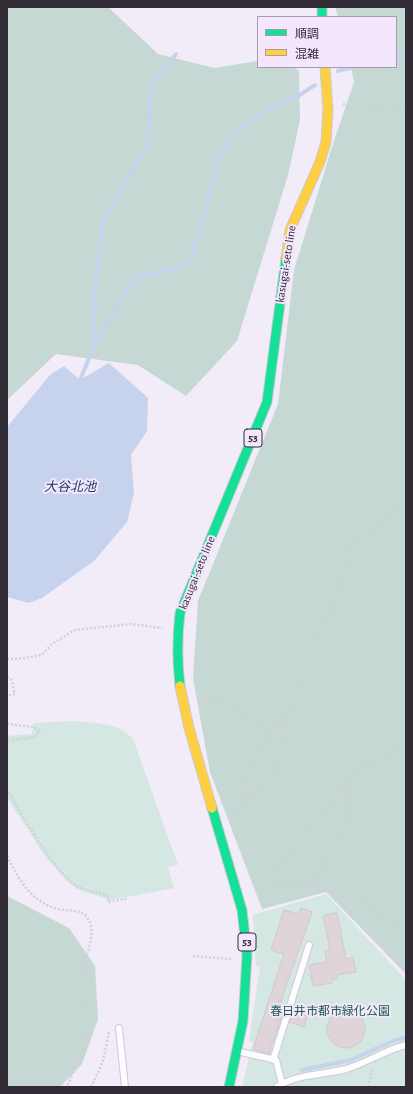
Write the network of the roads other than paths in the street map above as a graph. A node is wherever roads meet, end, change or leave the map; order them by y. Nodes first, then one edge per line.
1 (325, 68) edge
2 (309, 945) dead end
3 (119, 1028) dead end
4 (406, 1045) edge
5 (237, 1051) junction
6 (273, 1060) junction
7 (280, 1085) edge
8 (125, 1087) edge
9 (229, 1087) edge

1 - 5 main road, kasugai-seto line / 53
2 - 6 lane
3 - 8 lane
4 - 7 lane
5 - 6 lane
5 - 9 main road, kasugai-seto line / 53
6 - 7 lane

